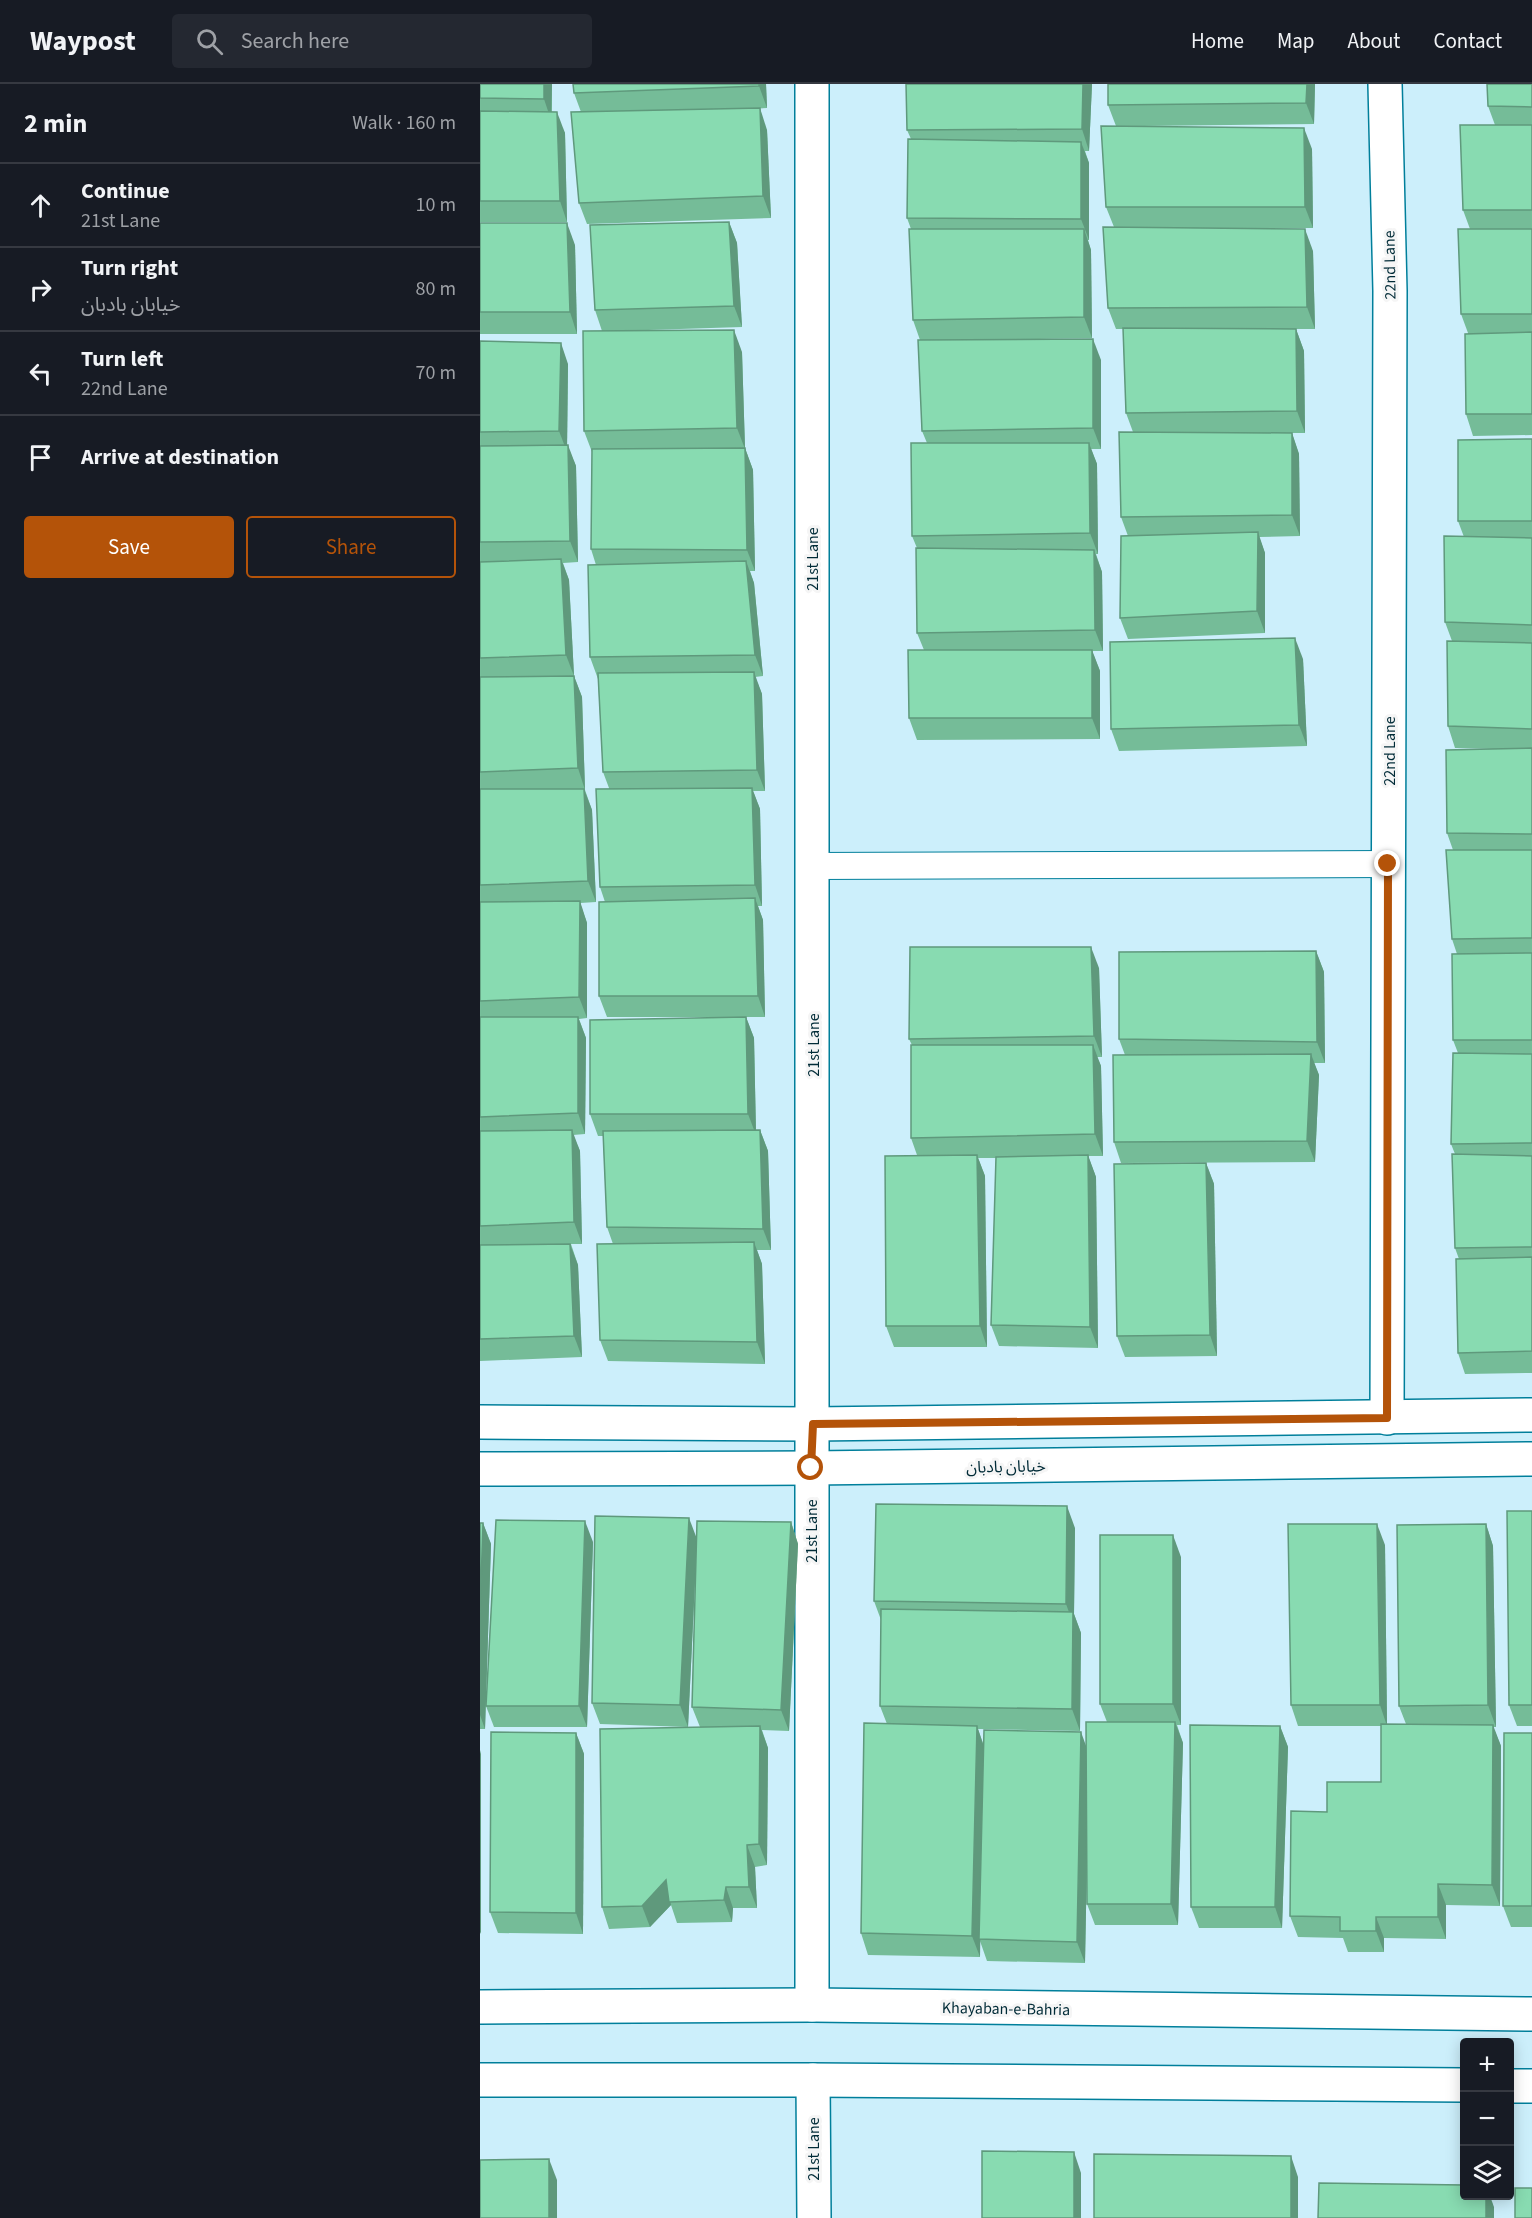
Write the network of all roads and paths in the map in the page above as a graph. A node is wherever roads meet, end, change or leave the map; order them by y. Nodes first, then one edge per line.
1 (812, 84) edge
2 (1385, 84) edge
3 (1388, 864) junction
4 (813, 866) junction
5 (1532, 1415) edge
6 (1387, 1418) junction
7 (480, 1422) edge
8 (813, 1424) junction
9 (1532, 1459) edge
10 (811, 1468) junction
11 (480, 1469) edge
12 (812, 2005) junction
13 (480, 2007) edge
14 (1532, 2014) edge
15 (480, 2080) edge
16 (813, 2080) junction
17 (1460, 2085) edge
18 (1514, 2086) edge
19 (1532, 2086) edge
20 (814, 2218) edge

1 - 4 street, 21st Lane
2 - 3 street, 22nd Lane
3 - 4 lane
3 - 6 street, 22nd Lane
4 - 8 street, 21st Lane
5 - 6 street
6 - 8 street
7 - 8 street
8 - 10 street, 21st Lane
9 - 10 street, خیابان بادبان
10 - 11 street, خیابان بادبان
10 - 12 street, 21st Lane
12 - 13 street, Khayaban-e-Bahria
12 - 14 street, Khayaban-e-Bahria
15 - 16 street
16 - 17 street
16 - 20 street, 21st Lane
18 - 19 street

